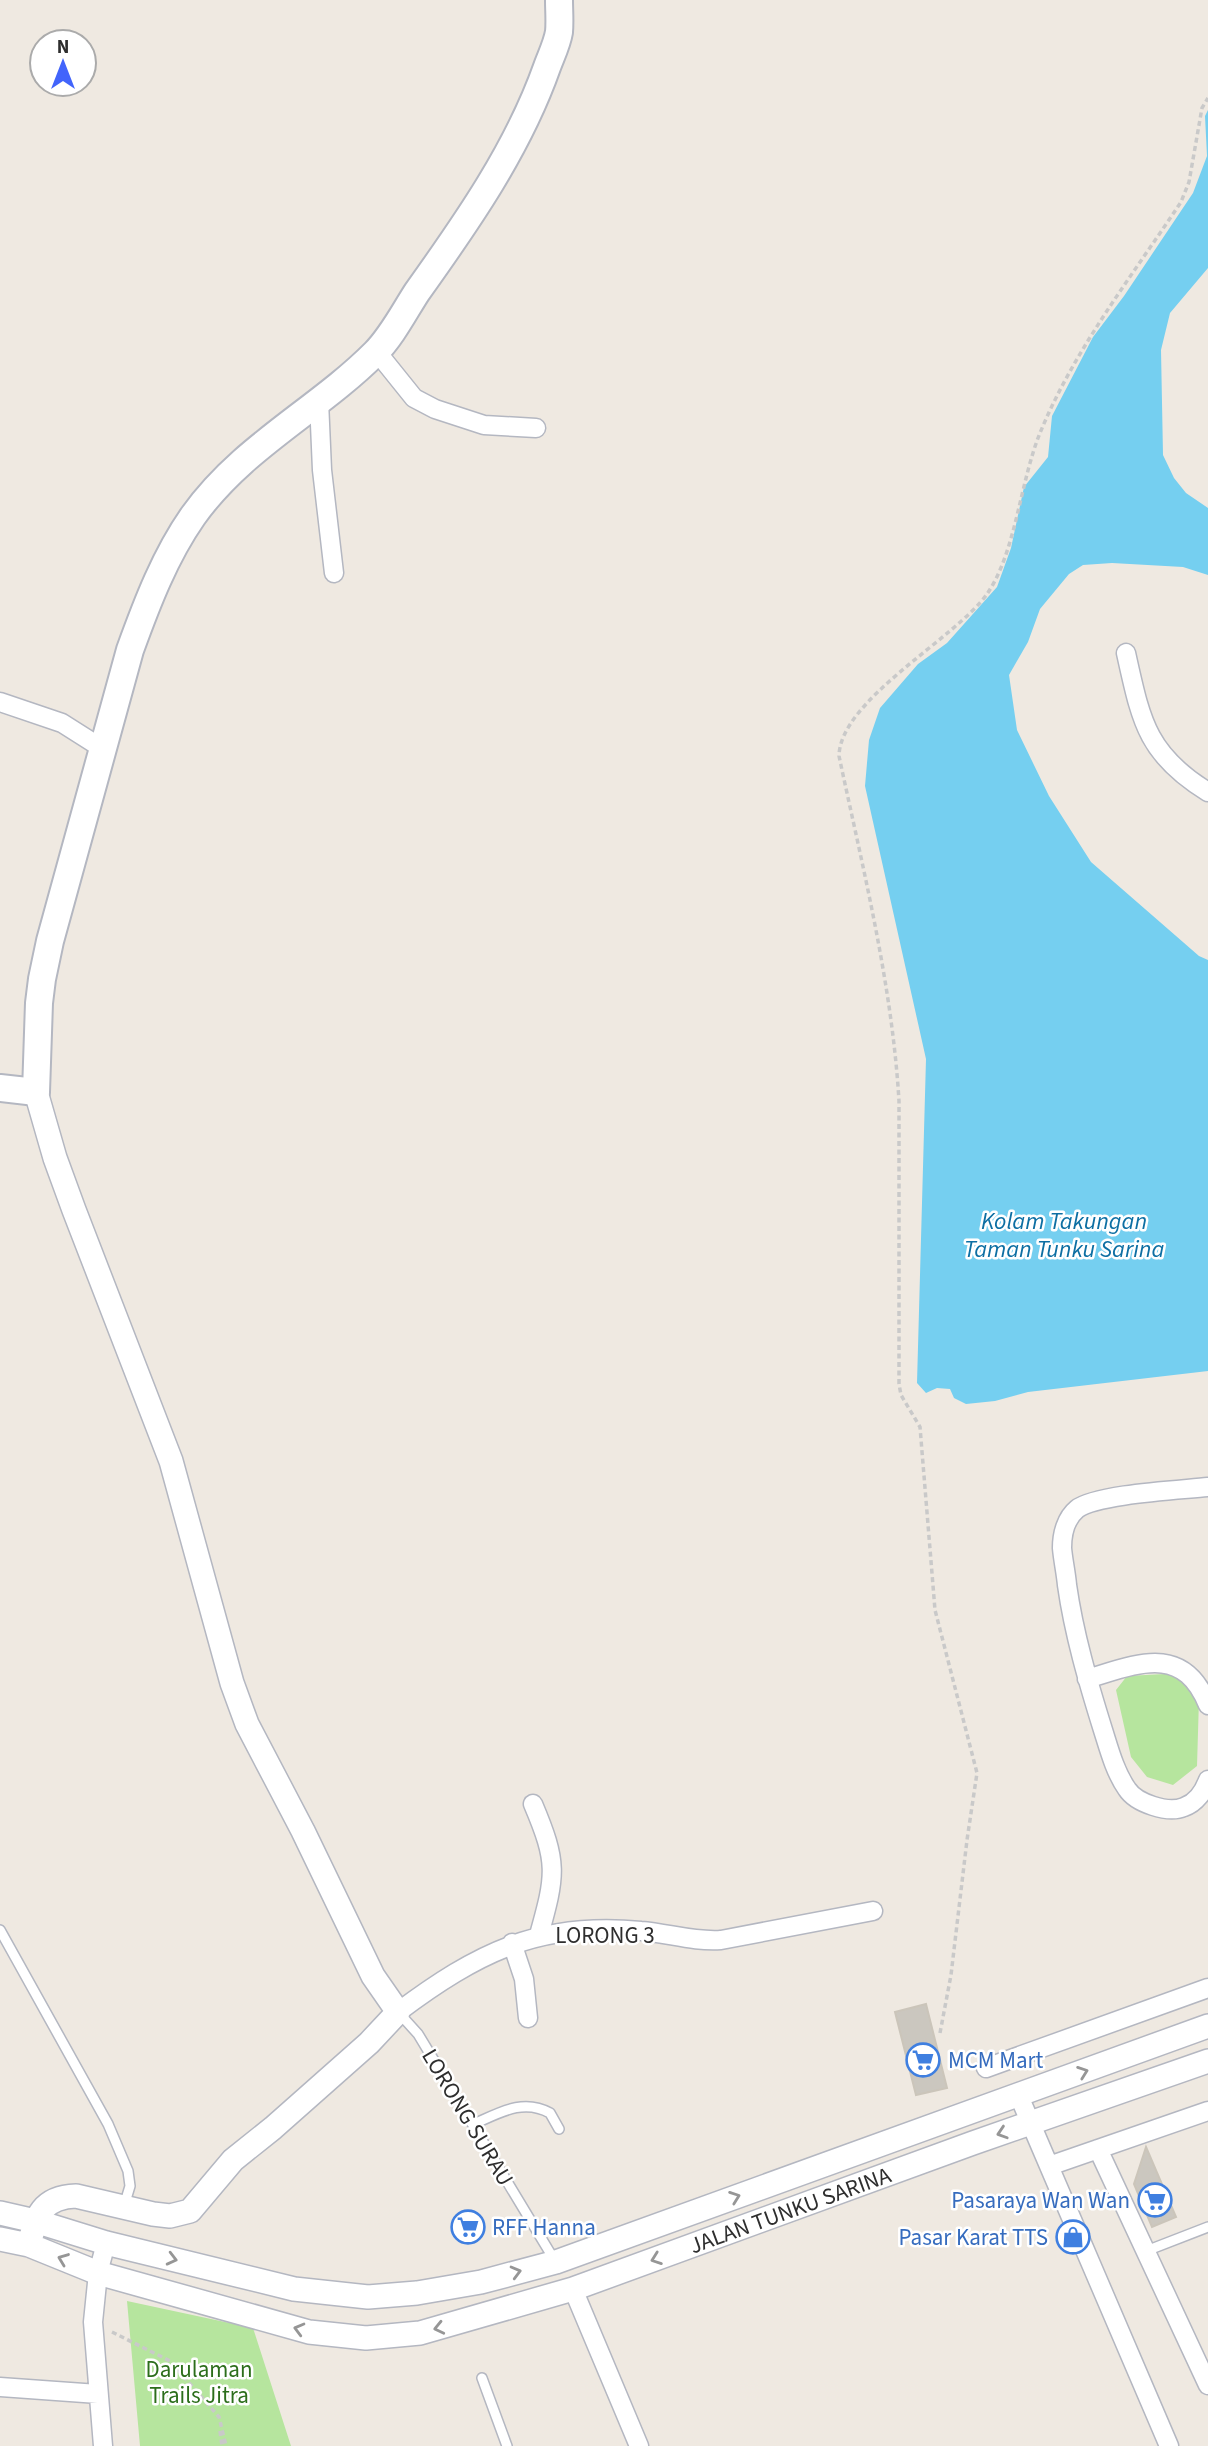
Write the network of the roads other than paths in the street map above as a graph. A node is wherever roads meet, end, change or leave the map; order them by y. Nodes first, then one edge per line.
1 (559, 0) edge
2 (377, 352) junction
3 (319, 401) junction
4 (536, 428) dead end
5 (334, 573) dead end
6 (1126, 653) dead end
7 (0, 702) edge
8 (103, 749) junction
9 (1208, 792) edge
10 (0, 1088) edge
11 (36, 1092) junction
12 (1208, 1487) edge
13 (1087, 1679) junction
14 (1208, 1705) edge
15 (1208, 1780) edge
16 (533, 1804) dead end
17 (873, 1911) dead end
18 (0, 1930) edge
19 (539, 1935) junction
20 (512, 1943) junction
21 (1208, 1988) edge
22 (398, 2012) junction
23 (528, 2018) dead end
24 (1208, 2026) edge
25 (1208, 2060) edge
26 (986, 2068) dead end
27 (1019, 2095) junction
28 (1208, 2111) edge
29 (474, 2124) junction
30 (1031, 2124) junction
31 (559, 2129) dead end
32 (1098, 2149) junction
33 (1049, 2166) junction
34 (124, 2206) junction
35 (0, 2213) edge
36 (35, 2221) junction
37 (1208, 2227) edge
38 (0, 2239) edge
39 (106, 2243) junction
40 (29, 2245) junction
41 (1146, 2251) junction
42 (556, 2262) junction
43 (98, 2273) junction
44 (573, 2289) junction
45 (482, 2378) dead end
46 (1208, 2385) edge
47 (0, 2387) edge
48 (97, 2394) junction
49 (103, 2446) edge
50 (508, 2446) edge
51 (639, 2446) edge
52 (1168, 2446) edge

1 - 2 main road
2 - 3 main road
2 - 4 street
3 - 5 street
3 - 8 main road
6 - 9 street
7 - 8 street
8 - 11 main road
10 - 11 main road
11 - 22 street
12 - 13 street
13 - 14 street
13 - 15 street
16 - 19 street
17 - 19 street, LORONG 3
18 - 34 lane
19 - 20 street, LORONG 3
20 - 22 street, LORONG 3
20 - 23 street
21 - 26 street
22 - 29 lane, LORONG SURAU
22 - 34 street
27 -> 24 street, JALAN TUNKU SARINA
25 - 30 street, JALAN TUNKU SARINA
27 - 30 street
42 -> 27 street, JALAN TUNKU SARINA
28 - 32 street
29 - 31 lane
29 - 42 lane, LORONG SURAU
30 - 33 street
30 -> 44 street, JALAN TUNKU SARINA
32 - 33 street
32 - 41 street
33 - 52 street
34 - 36 street
35 - 36 street, JALAN TUNKU SARINA
36 - 39 street, JALAN TUNKU SARINA
36 - 40 street
37 - 41 lane
38 - 40 street, JALAN TUNKU SARINA
39 -> 42 street, JALAN TUNKU SARINA
39 - 43 street
43 -> 40 street, JALAN TUNKU SARINA
41 - 46 street
44 -> 43 street, JALAN TUNKU SARINA
43 - 48 street
44 - 51 street
45 - 50 lane
47 - 48 street
48 - 49 street

